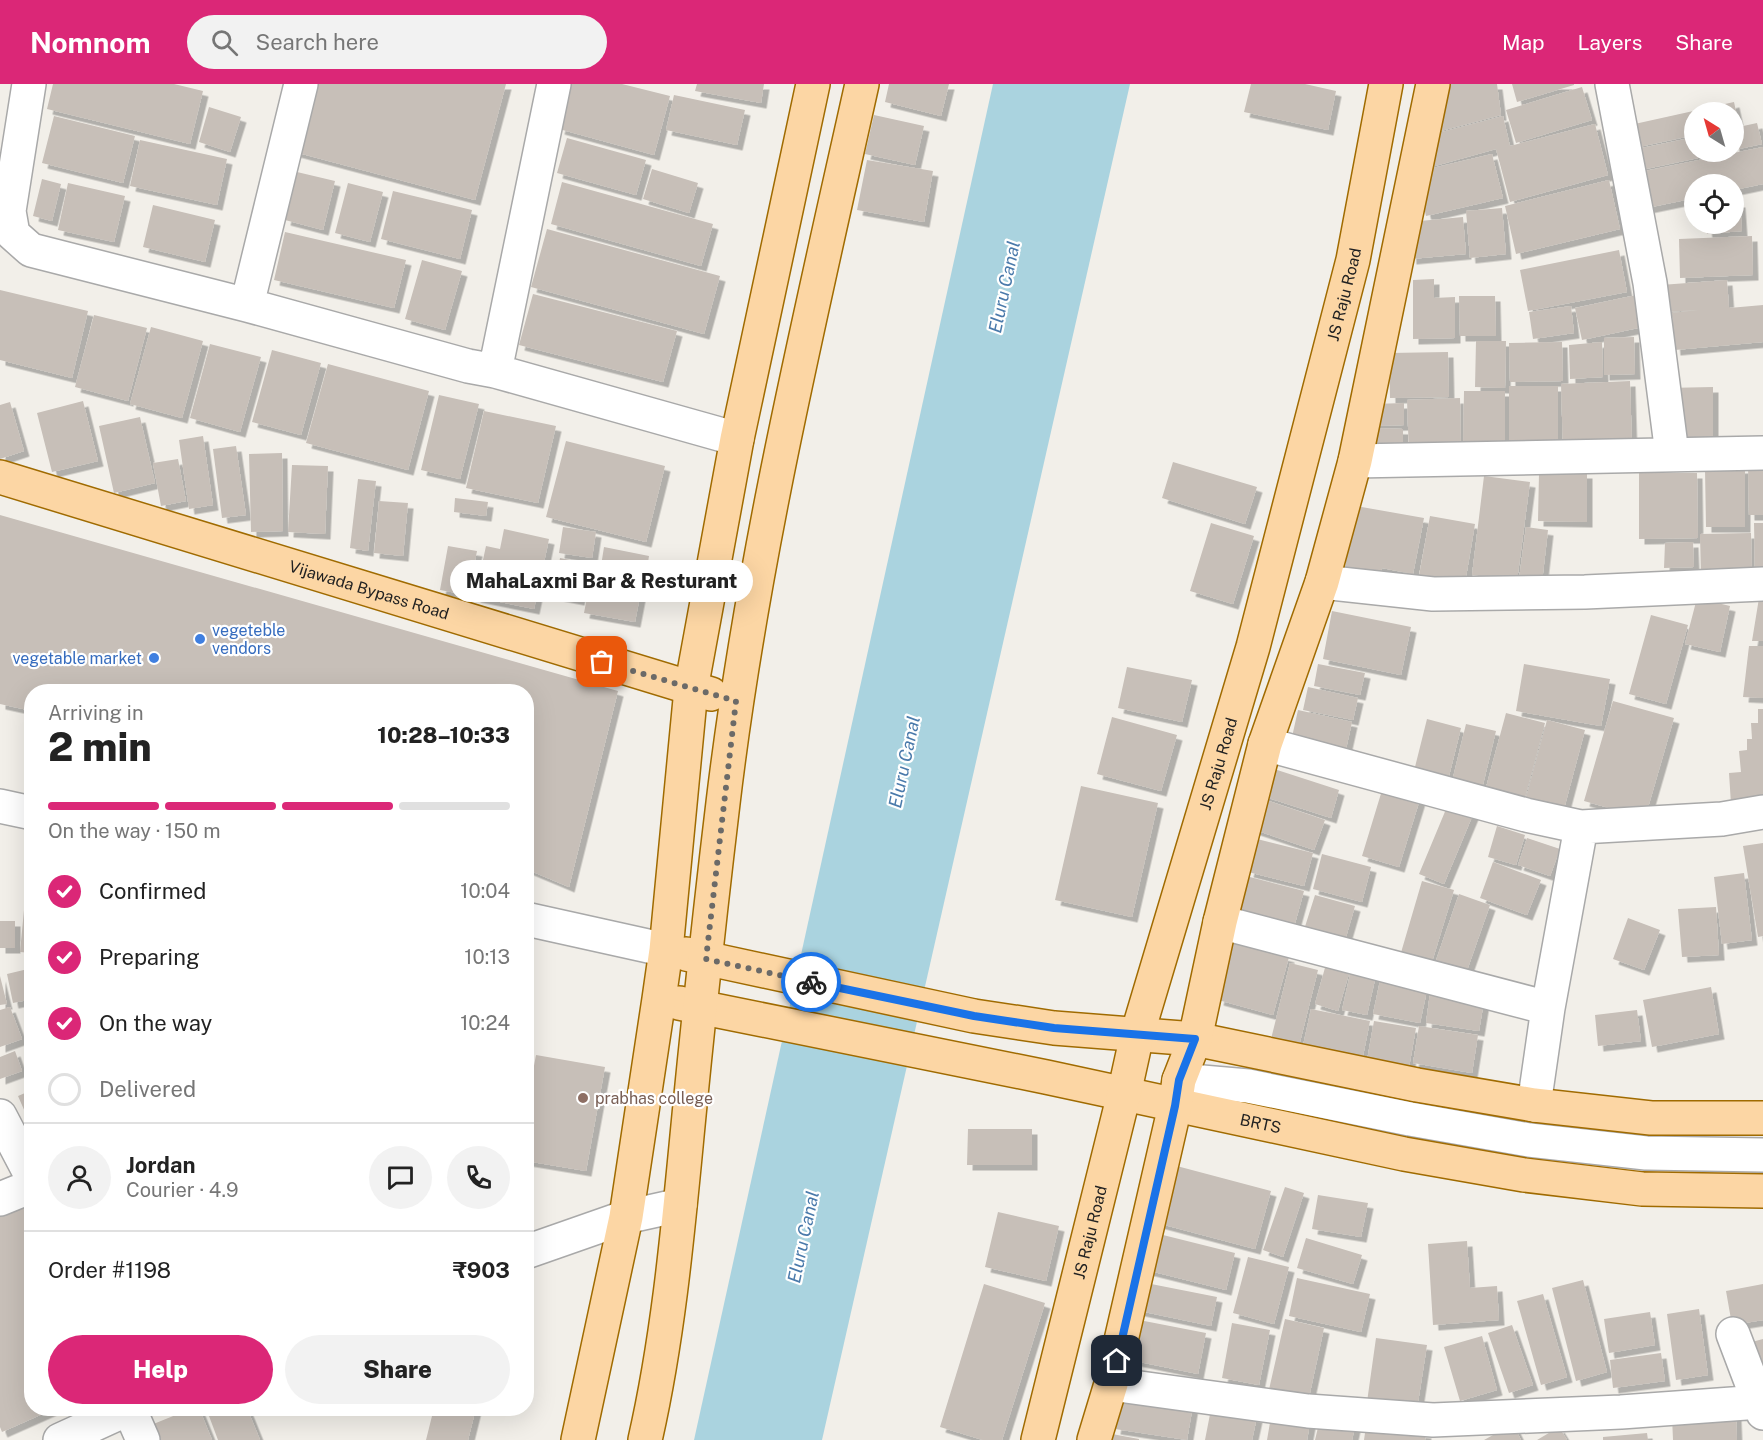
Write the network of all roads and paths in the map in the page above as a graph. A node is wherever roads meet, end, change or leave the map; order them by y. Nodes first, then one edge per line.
1 (29, 84) edge
2 (301, 84) edge
3 (554, 84) edge
4 (813, 84) edge
5 (862, 84) edge
6 (1386, 84) edge
7 (1432, 84) edge
8 (1612, 84) edge
9 (247, 305) junction
10 (495, 370) junction
11 (736, 439) junction
12 (1763, 453) edge
13 (1672, 454) junction
14 (1355, 460) junction
15 (0, 477) edge
16 (1322, 582) junction
17 (1763, 584) edge
18 (691, 689) junction
19 (736, 701) junction
20 (1265, 744) junction
21 (0, 806) edge
22 (24, 811) edge
23 (1763, 812) edge
24 (1581, 828) junction
25 (534, 921) edge
26 (1220, 922) junction
27 (666, 950) junction
28 (706, 959) junction
29 (660, 999) junction
30 (699, 1006) junction
31 (1548, 1008) junction
32 (1137, 1035) junction
33 (1195, 1039) junction
34 (1177, 1093) junction
35 (1124, 1094) junction
36 (1534, 1105) junction
37 (0, 1116) edge
38 (1763, 1118) edge
39 (1763, 1155) edge
40 (24, 1162) edge
41 (24, 1189) edge
42 (1763, 1191) edge
43 (0, 1199) edge
44 (680, 1205) junction
45 (626, 1217) junction
46 (534, 1249) edge
47 (1733, 1334) dead end
48 (1111, 1384) junction
49 (1761, 1408) edge
50 (113, 1416) edge
51 (132, 1416) edge
52 (60, 1440) edge
53 (143, 1440) edge
54 (578, 1440) edge
55 (645, 1440) edge
56 (1038, 1440) edge
57 (1094, 1440) edge

1 - 9 street
2 - 9 street
3 - 10 street
4 - 11 main road
5 - 19 main road
6 - 32 main road, JS Raju Road
7 - 14 main road
8 - 13 street
9 - 10 street
10 - 11 street
11 - 18 main road
12 - 13 street
13 - 14 street
14 - 16 main road
15 - 18 main road, Vijawada Bypass Road
16 - 17 street
16 - 20 main road
18 - 19 main road, Vijawada Bypass Road
18 - 27 main road
19 - 28 main road
20 - 24 street
20 - 26 main road
21 - 22 street
23 - 24 street
24 - 31 street
25 - 27 street
26 - 31 street
26 - 33 main road
27 - 28 main road
27 - 29 main road
28 - 30 main road
28 - 32 main road
29 - 30 main road, BRTS
29 - 45 main road
30 - 35 main road, BRTS
30 - 44 main road
31 - 36 street
32 - 33 main road
32 - 35 main road, JS Raju Road
33 - 34 main road
33 - 36 main road
34 - 35 main road, BRTS
34 - 39 street
34 - 42 main road, BRTS
34 - 48 main road
35 - 56 main road, JS Raju Road
36 - 38 main road
37 - 40 street
41 - 43 street
44 - 45 street
44 - 55 main road
45 - 46 street
45 - 54 main road
47 - 49 street
48 - 49 street
48 - 57 main road
50 - 52 street
51 - 53 street

